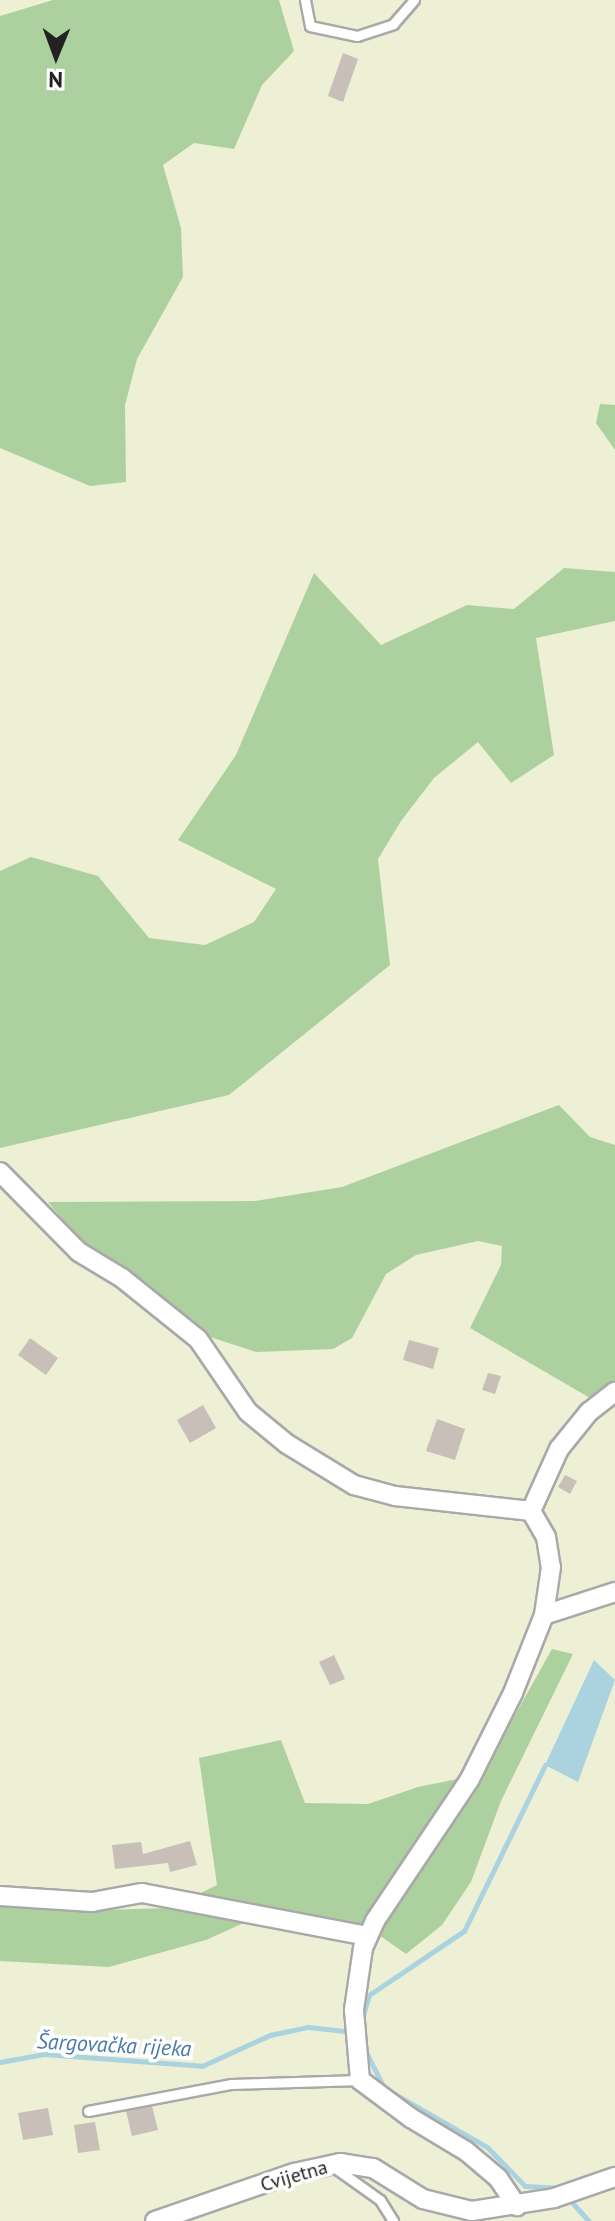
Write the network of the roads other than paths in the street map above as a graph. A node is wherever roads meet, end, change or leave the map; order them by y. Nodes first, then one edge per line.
1 (305, 0) edge
2 (414, 0) edge
3 (0, 1172) edge
4 (615, 1392) edge
5 (531, 1511) junction
6 (615, 1592) edge
7 (544, 1615) junction
8 (0, 1896) edge
9 (368, 1936) junction
10 (360, 2080) junction
11 (88, 2111) dead end
12 (331, 2165) junction
13 (615, 2177) edge
14 (517, 2206) junction
15 (155, 2221) edge
16 (393, 2221) edge

1 - 2 lane
3 - 5 street
4 - 5 street
5 - 7 street
6 - 7 street
7 - 9 street
8 - 9 street
9 - 10 street
10 - 11 lane
10 - 14 street
12 - 14 street, Cvijetna
12 - 15 street, Cvijetna
12 - 16 lane
13 - 14 street, Cvijetna

